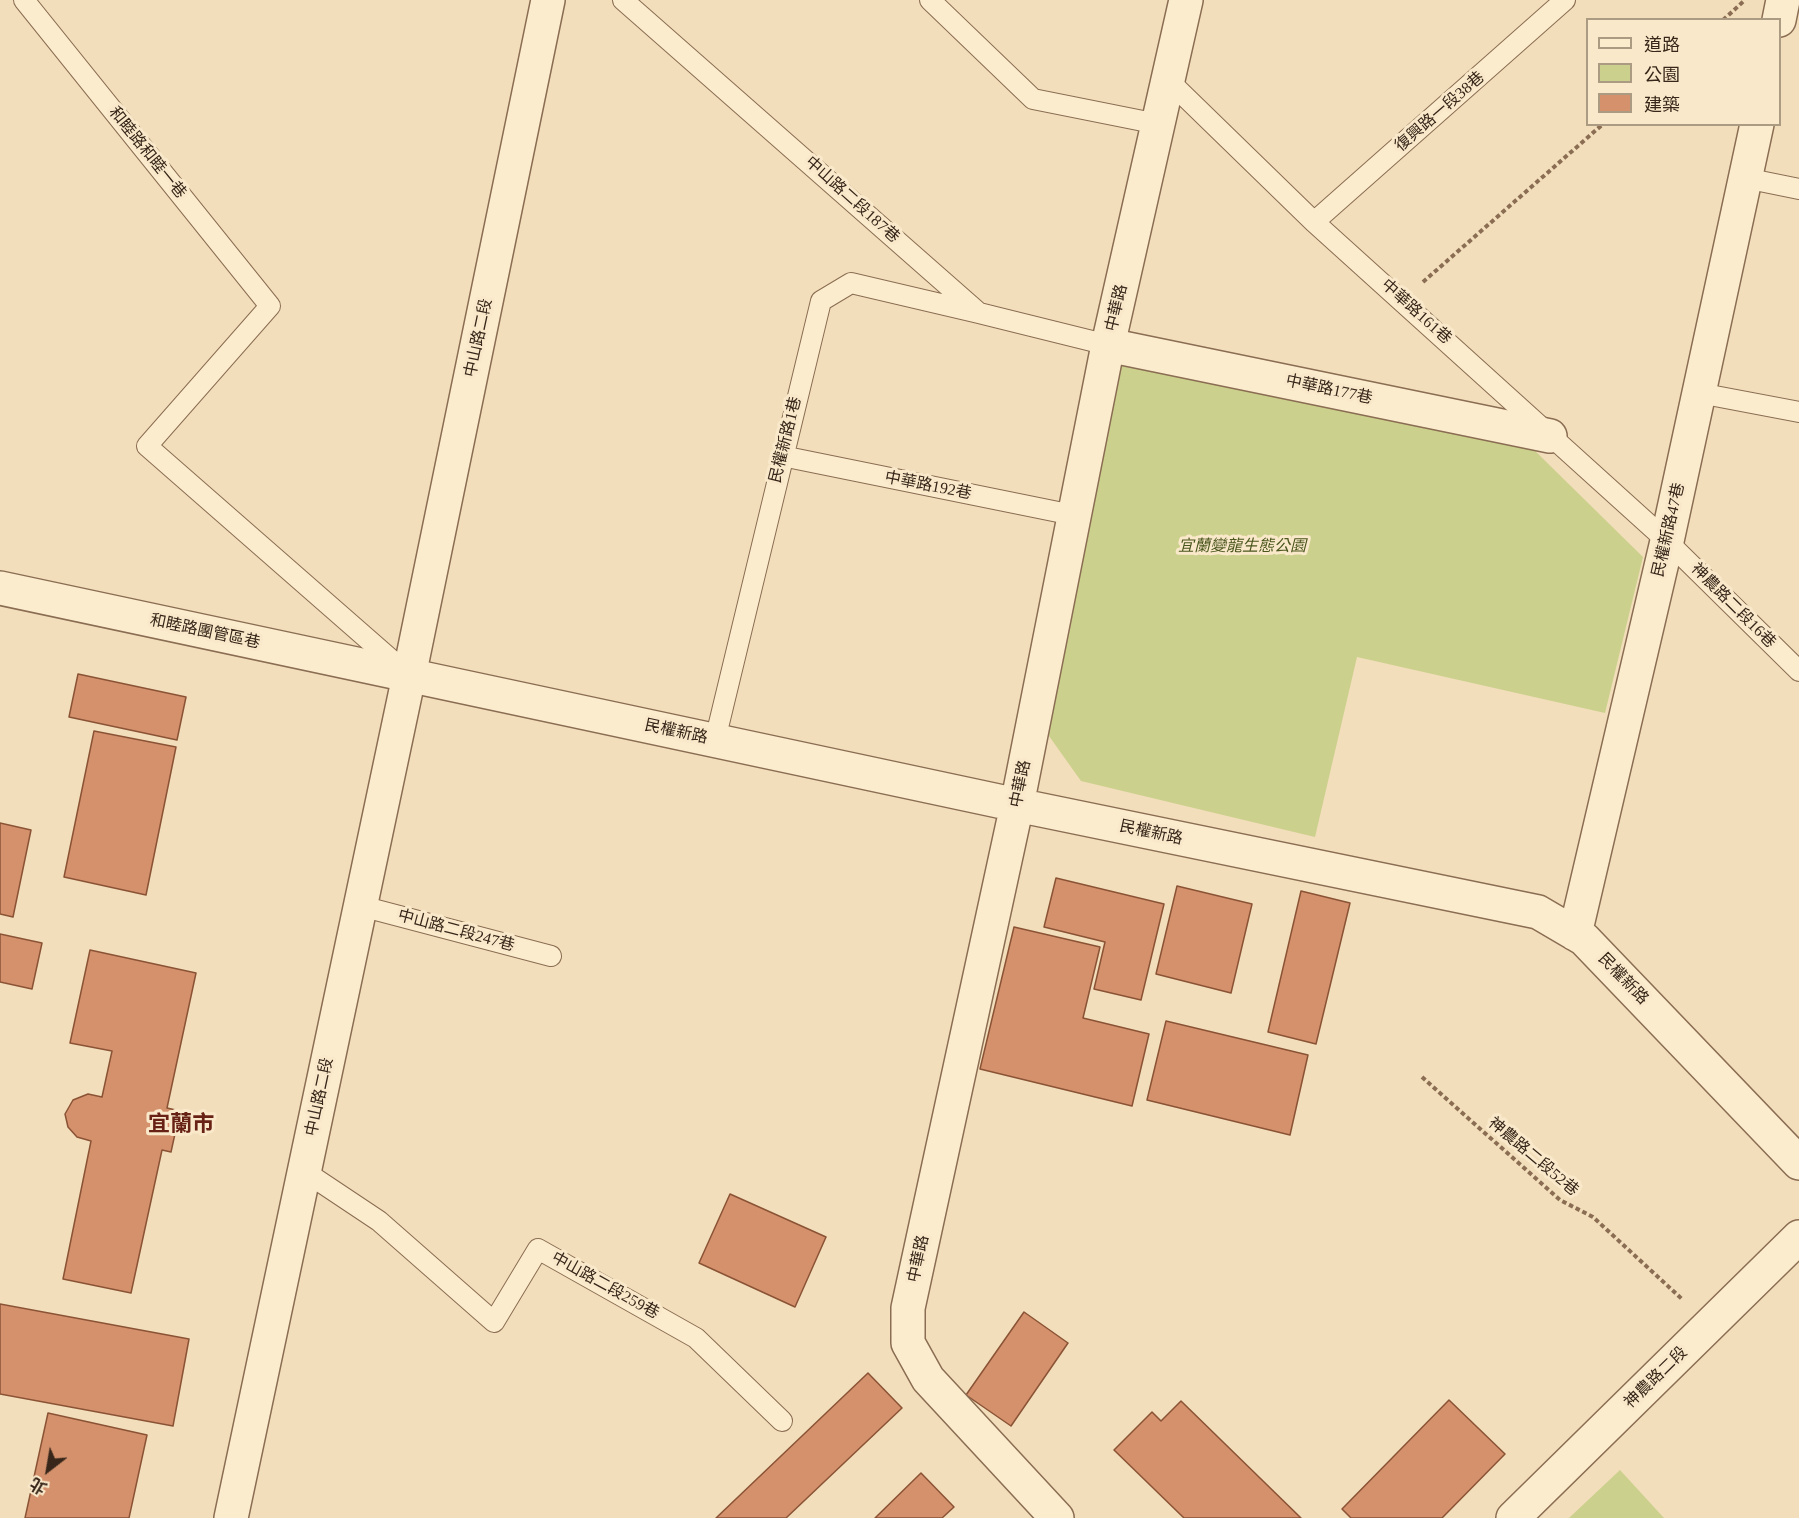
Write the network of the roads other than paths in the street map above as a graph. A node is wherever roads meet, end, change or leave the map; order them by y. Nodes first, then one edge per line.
1 (24, 0) edge
2 (548, 0) edge
3 (623, 0) edge
4 (930, 0) edge
5 (1186, 0) edge
6 (1565, 0) edge
7 (1783, 0) edge
8 (1779, 18) edge
9 (1168, 80) junction
10 (1158, 124) junction
11 (1757, 126) edge
12 (1745, 178) junction
13 (1799, 189) edge
14 (1314, 222) junction
15 (979, 313) junction
16 (1108, 345) junction
17 (1699, 393) junction
18 (1799, 412) edge
19 (1550, 436) junction
20 (782, 456) junction
21 (1074, 515) junction
22 (1667, 541) junction
23 (0, 588) edge
24 (1799, 671) edge
25 (409, 676) junction
26 (715, 740) junction
27 (1017, 805) junction
28 (361, 906) junction
29 (1575, 934) junction
30 (551, 956) dead end
31 (1799, 1163) edge
32 (304, 1171) junction
33 (1799, 1237) edge
34 (782, 1421) dead end
35 (231, 1518) edge
36 (1057, 1518) edge
37 (1513, 1518) edge

1 - 25 lane, 和睦路和睦一巷
2 - 25 street, 中山路二段
3 - 15 lane, 中山路二段187巷
4 - 10 lane
5 - 9 street, 中華路
6 - 14 lane, 復興路一段38巷
7 - 8 street
9 - 10 street, 中華路
9 - 14 lane, 中華路161巷
10 - 16 street, 中華路
11 - 12 street, 民權新路47巷
12 - 13 lane
12 - 17 street, 民權新路47巷
14 - 19 lane, 中華路161巷
15 - 16 lane, 中山路二段187巷
15 - 20 lane, 民權新路1巷
16 - 19 street, 中華路177巷
16 - 21 street, 中華路
17 - 18 lane
17 - 22 street, 民權新路47巷
19 - 22 lane, 中華路161巷
20 - 21 lane, 中華路192巷
20 - 26 lane, 民權新路1巷
21 - 27 street, 中華路
22 - 24 lane, 神農路二段16巷
22 - 29 street, 民權新路47巷
23 - 25 street, 和睦路團管區巷
25 - 26 street, 民權新路
25 - 28 street, 中山路二段
26 - 27 street, 民權新路
27 - 29 street, 民權新路
27 - 36 street, 中華路
28 - 30 lane, 中山路二段247巷
28 - 32 street, 中山路二段
29 - 31 street, 民權新路
32 - 34 lane, 中山路二段259巷
32 - 35 street, 中山路二段
33 - 37 street, 神農路二段

